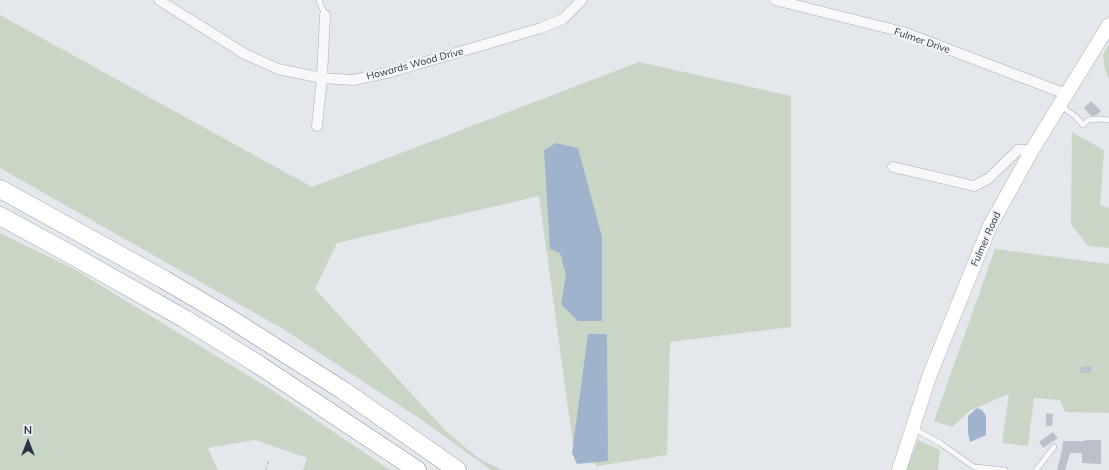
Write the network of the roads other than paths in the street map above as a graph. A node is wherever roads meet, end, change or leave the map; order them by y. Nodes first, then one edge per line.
1 (159, 0) edge
2 (319, 0) edge
3 (582, 0) edge
4 (775, 0) edge
5 (325, 15) joint
6 (1109, 25) edge
7 (322, 78) junction
8 (1063, 99) junction
9 (1109, 120) edge
10 (317, 126) dead end
11 (1032, 150) junction
12 (893, 167) dead end
13 (0, 189) edge
14 (0, 216) edge
15 (912, 428) junction
16 (1054, 447) dead end
17 (417, 470) edge
18 (456, 470) edge
19 (900, 470) edge
20 (1005, 470) edge
21 (1036, 470) edge

1 - 7 street, Howards Wood Drive
2 - 5 lane
3 - 7 street, Howards Wood Drive
4 - 8 street, Fulmer Drive
5 - 7 street
6 - 8 street, Fulmer Road
7 - 10 street
8 - 9 lane
8 - 11 street, Fulmer Road
11 - 12 street
11 - 15 street, Fulmer Road
13 - 18 highway
14 - 17 highway
15 - 19 street, Fulmer Road
15 - 20 lane
16 - 21 lane

